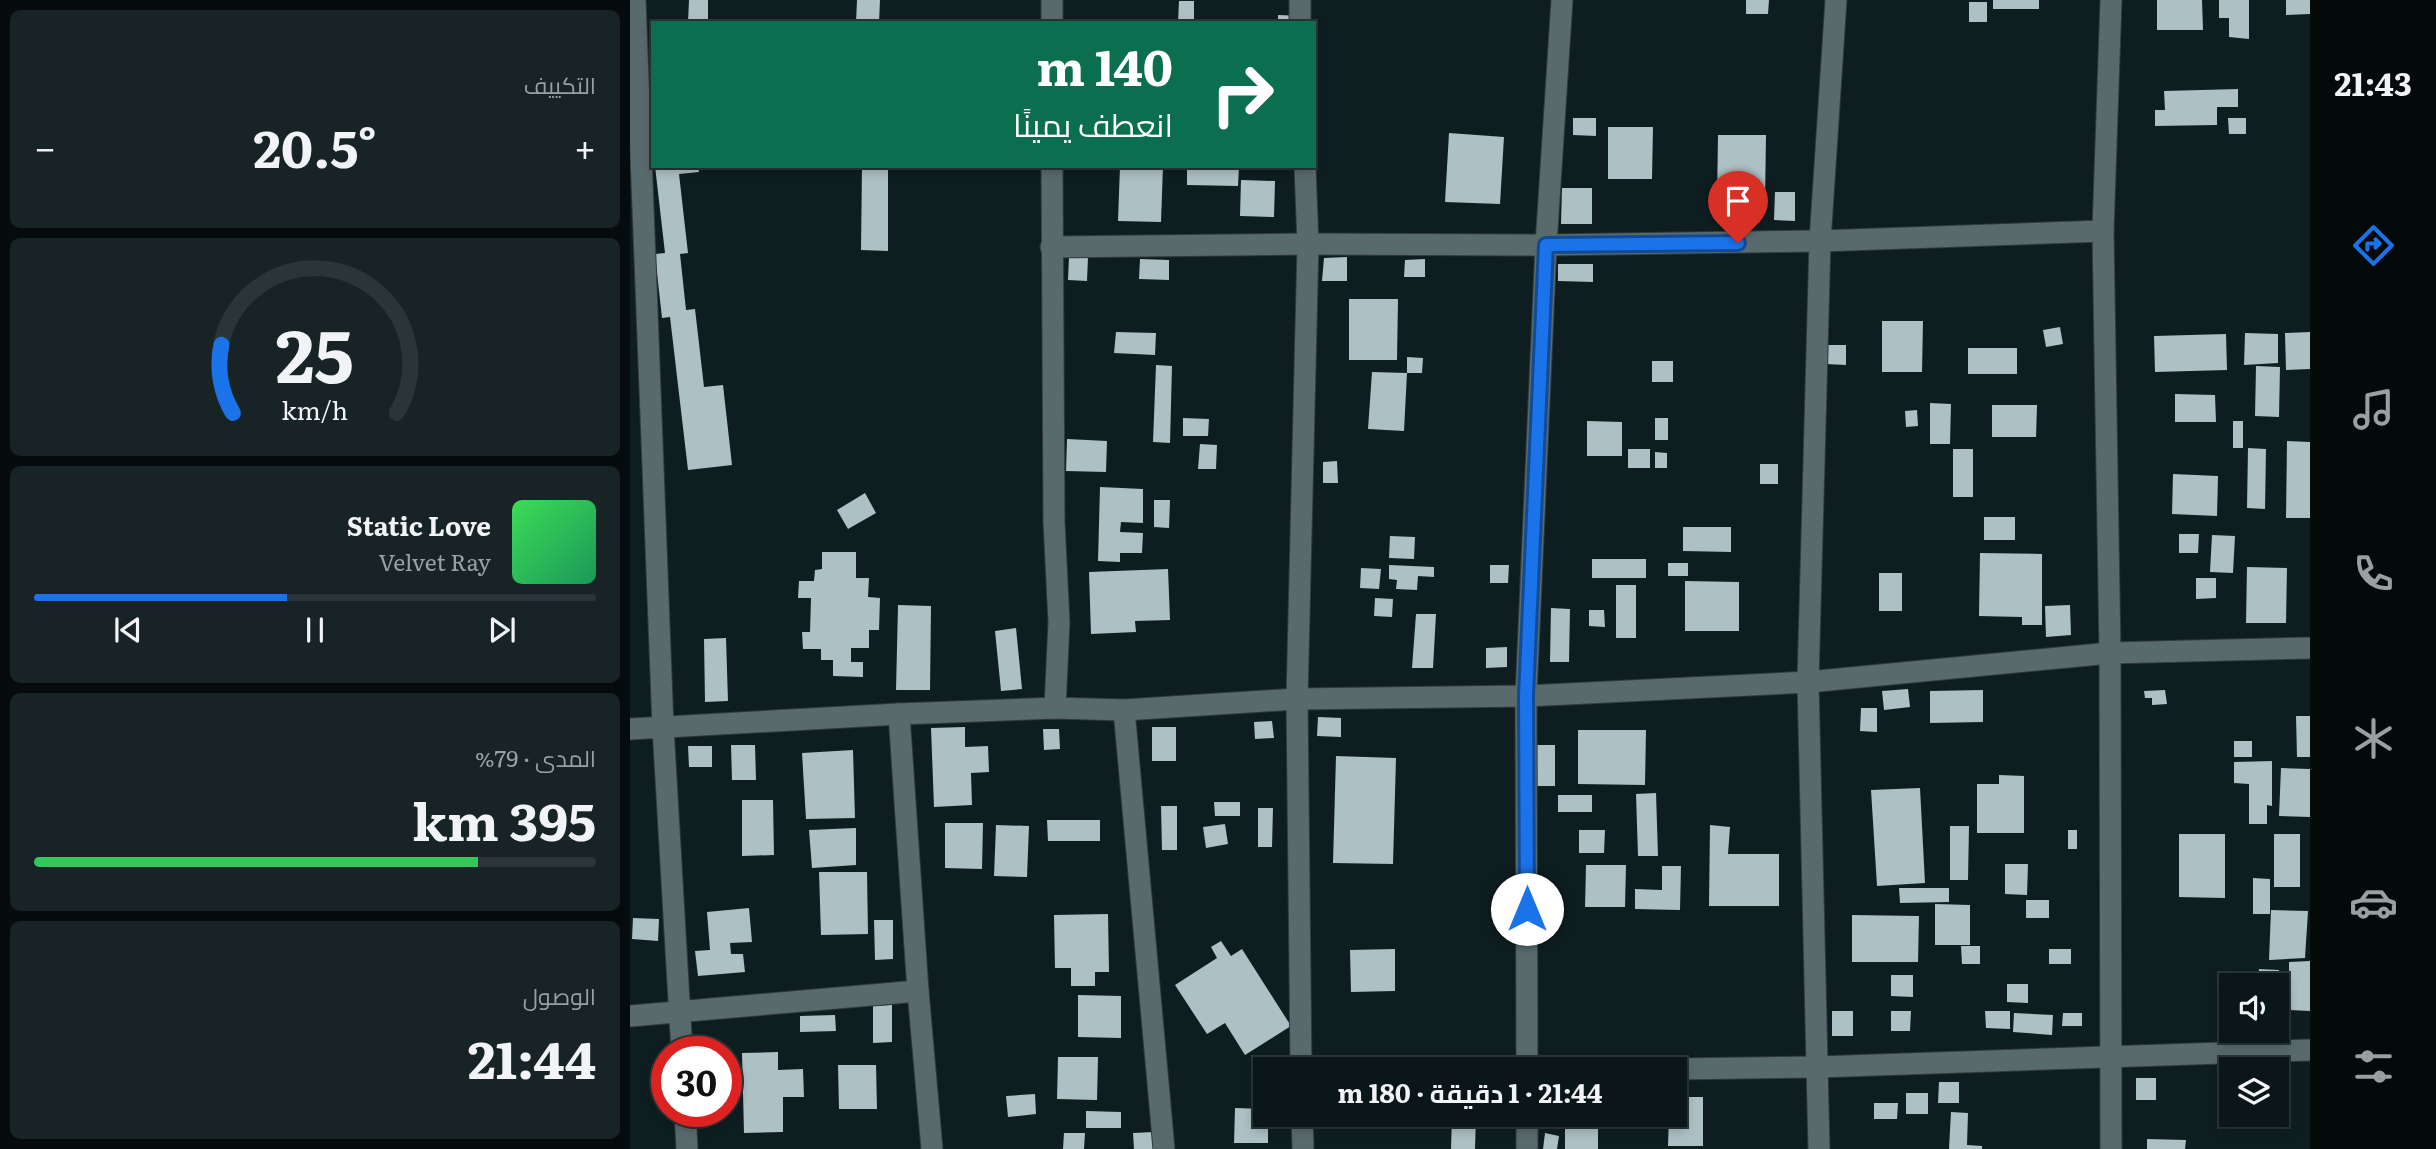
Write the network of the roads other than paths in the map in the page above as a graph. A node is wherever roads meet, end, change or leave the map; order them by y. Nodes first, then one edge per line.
1 (635, 0) edge
2 (1052, 0) edge
3 (1300, 0) edge
4 (1562, 0) edge
5 (1836, 0) edge
6 (2111, 0) edge
7 (1052, 21) edge
8 (1300, 21) edge
9 (1052, 168) edge
10 (1305, 168) edge
11 (2103, 231) junction
12 (1820, 241) junction
13 (1308, 244) junction
14 (1546, 245) junction
15 (1051, 247) junction
16 (2310, 648) edge
17 (2110, 653) junction
18 (1808, 682) junction
19 (1526, 696) junction
20 (1297, 699) junction
21 (1055, 708) junction
22 (1124, 710) junction
23 (899, 714) junction
24 (663, 727) junction
25 (630, 729) edge
26 (918, 991) junction
27 (680, 1013) junction
28 (630, 1016) edge
29 (681, 1036) edge
30 (2310, 1050) edge
31 (2110, 1056) junction
32 (1301, 1057) edge
33 (1527, 1057) edge
34 (1818, 1068) junction
35 (1687, 1069) edge
36 (686, 1127) edge
37 (1302, 1127) edge
38 (1527, 1127) edge
39 (687, 1149) edge
40 (932, 1149) edge
41 (1164, 1149) edge
42 (1303, 1149) edge
43 (1527, 1149) edge
44 (1819, 1149) edge
45 (2111, 1149) edge

1 - 24 street
2 - 7 street
3 - 8 street
4 - 14 street
5 - 12 street
6 - 11 street
9 - 15 street
10 - 13 street
11 - 12 street
11 - 17 street
12 - 14 street
12 - 18 street
13 - 14 street
13 - 15 street
13 - 20 street
14 - 19 street
15 - 21 street
16 - 17 street
17 - 18 street
17 - 31 street
18 - 19 street
18 - 34 street
19 - 20 street
19 - 33 street
20 - 22 street
20 - 32 street
21 - 22 street
21 - 23 street
22 - 41 street
23 - 24 street
23 - 26 street
24 - 25 street
24 - 27 street
26 - 27 street
26 - 40 street
27 - 28 street
27 - 29 street
30 - 31 street
31 - 34 street
31 - 45 street
34 - 35 street
34 - 44 street
36 - 39 street
37 - 42 street
38 - 43 street

